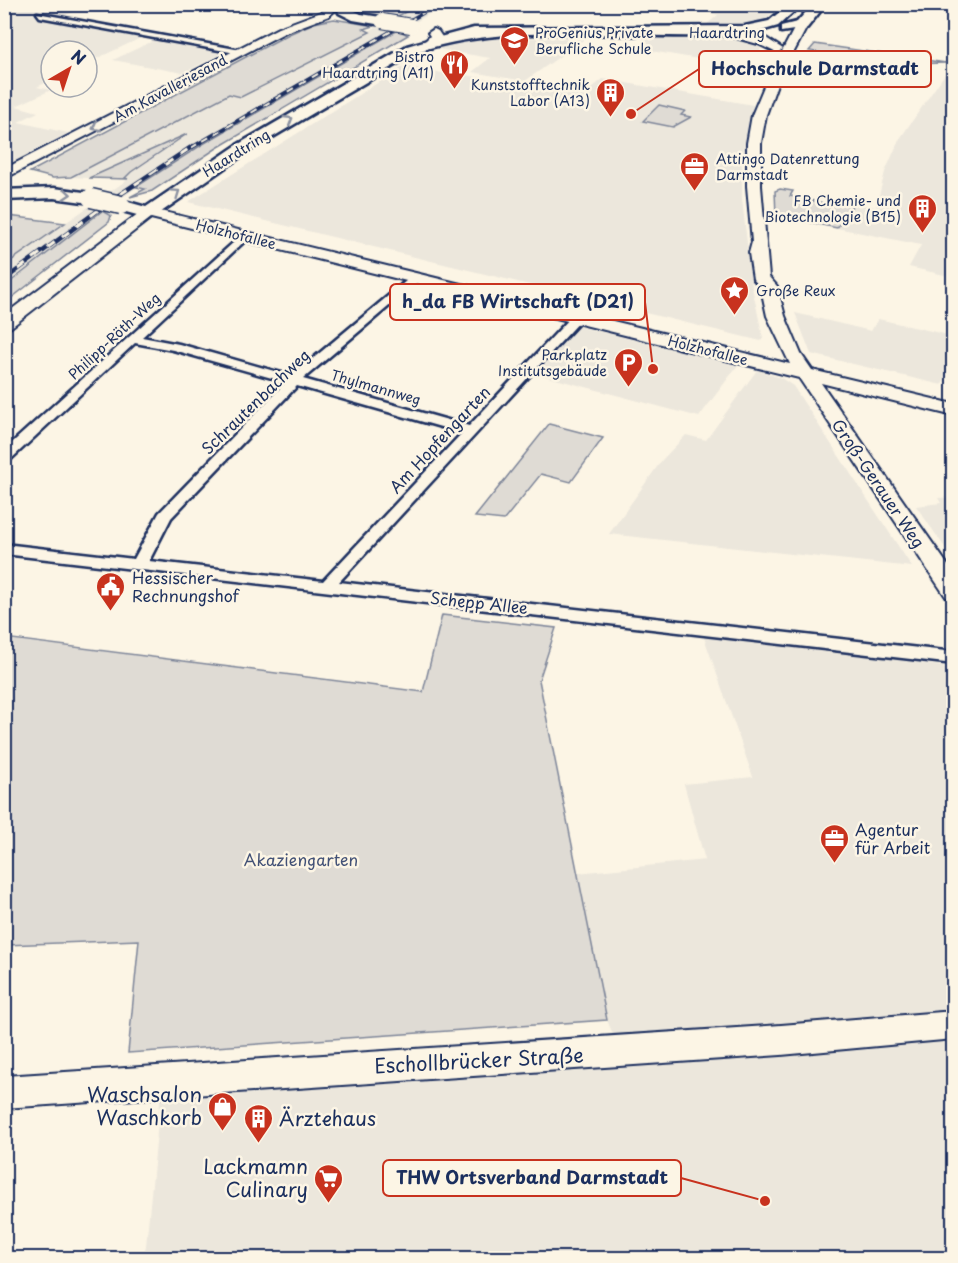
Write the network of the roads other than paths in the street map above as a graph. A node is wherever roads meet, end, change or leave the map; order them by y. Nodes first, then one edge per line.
1 (795, 5) edge
2 (340, 7) edge
3 (817, 7) edge
4 (40, 15) dead end
5 (781, 25) junction
6 (802, 25) junction
7 (674, 32) junction
8 (733, 34) junction
9 (432, 38) junction
10 (777, 49) junction
11 (241, 52) junction
12 (777, 69) junction
13 (4, 175) edge
14 (4, 195) edge
15 (144, 211) junction
16 (244, 236) junction
17 (416, 278) junction
18 (4, 313) edge
19 (577, 318) junction
20 (4, 324) edge
21 (133, 339) junction
22 (804, 373) junction
23 (296, 380) junction
24 (952, 407) edge
25 (472, 431) junction
26 (4, 458) edge
27 (4, 549) edge
28 (138, 566) junction
29 (327, 586) junction
30 (954, 592) edge
31 (954, 658) edge
32 (954, 1025) edge
33 (4, 1092) edge

1 - 3 main road
1 - 5 main road
2 - 9 main road, bridge
2 - 11 main road, Am Kavalleriesand
3 - 6 main road
4 - 11 street
5 - 6 main road
5 - 7 main road, Haardtring
5 - 8 main road, Haardtring
5 - 10 main road
6 - 12 main road
7 - 8 main road, Haardtring
7 - 9 main road, Haardtring
8 - 10 main road
15 -> 9 main road, Haardtring
10 - 12 main road
11 -> 13 main road, Am Kavalleriesand
12 - 22 main road, Groß-Gerauer Weg
14 -> 15 main road, bridge
15 - 16 main road, Holzhofallee
15 - 18 main road, Haardtring
15 - 20 main road, Haardtring
16 - 17 main road, Holzhofallee
16 - 21 street, Philipp-Röth-Weg
17 - 19 main road, Holzhofallee
17 - 23 street, Schrautenbachweg
19 - 22 main road, Holzhofallee
19 - 25 street, Am Hopfengarten
21 - 23 street, Thylmannweg
21 - 26 street, Philipp-Röth-Weg
22 - 24 main road, Holzhofallee
22 - 30 main road, Groß-Gerauer Weg
23 - 25 street, Thylmannweg
23 - 28 street, Schrautenbachweg
25 - 29 street, Am Hopfengarten
27 - 28 street, Schepp Allee
28 - 29 street, Schepp Allee
29 - 31 street, Schepp Allee
32 - 33 main road, Eschollbrücker Straße

